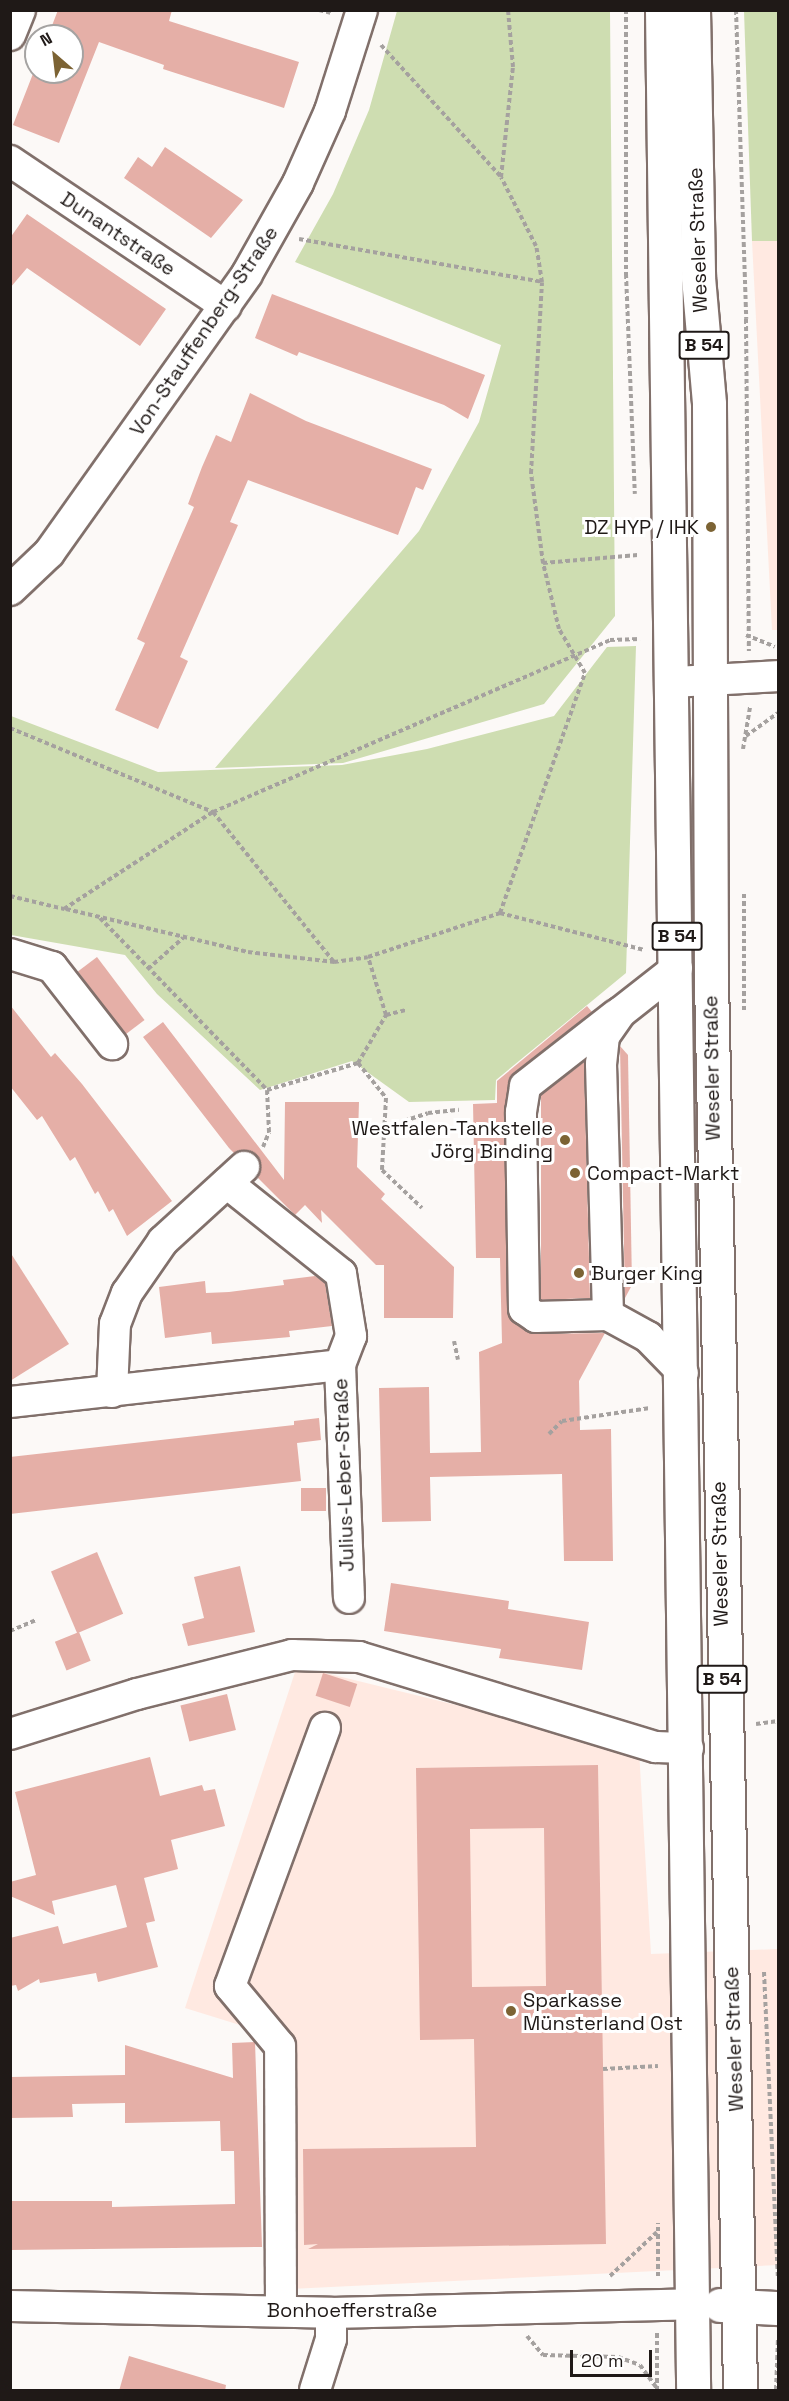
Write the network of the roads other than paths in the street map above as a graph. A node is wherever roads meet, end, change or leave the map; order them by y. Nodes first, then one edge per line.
1 (20, 10) edge
2 (662, 10) edge
3 (693, 10) edge
4 (361, 16) edge
5 (10, 35) edge
6 (10, 161) edge
7 (226, 306) junction
8 (11, 588) edge
9 (764, 677) edge
10 (712, 679) junction
11 (674, 682) junction
12 (10, 954) edge
13 (677, 968) junction
14 (621, 1012) junction
15 (112, 1044) dead end
16 (608, 1315) junction
17 (340, 1365) junction
18 (683, 1372) junction
19 (112, 1392) junction
20 (10, 1402) edge
21 (349, 1598) dead end
22 (325, 1728) dead end
23 (10, 1734) edge
24 (688, 1748) junction
25 (693, 2304) junction
26 (740, 2305) junction
27 (10, 2306) edge
28 (778, 2308) edge
29 (281, 2311) junction
30 (331, 2313) junction
31 (315, 2391) edge
32 (693, 2391) edge
33 (740, 2391) edge

1 - 5 street
2 - 11 main road, Weseler Straße / B 54
3 - 10 main road, Weseler Straße / B 54
4 - 7 street, Von-Stauffenberg-Straße
6 - 7 street, Dunantstraße
7 - 8 street, Von-Stauffenberg-Straße
9 - 10 street
10 - 11 street
10 - 26 main road, Weseler Straße / B 54
11 - 13 main road, Weseler Straße / B 54
12 - 15 street
13 - 14 street
13 - 18 main road, Weseler Straße / B 54
14 - 16 street
14 - 16 street
16 - 18 street
17 - 19 street, Julius-Leber-Straße
17 - 19 street
17 - 21 street, Julius-Leber-Straße
18 - 24 main road, Weseler Straße / B 54
19 - 20 street, Julius-Leber-Straße
22 - 29 street
23 - 24 street
24 - 25 main road, Weseler Straße / B 54
25 - 26 main road
25 - 30 street, Bonhoefferstraße
25 - 32 main road, Weseler Straße / B 54
26 - 28 main road
26 - 33 main road, Weseler Straße / B 54
27 - 29 street, Bonhoefferstraße
29 - 30 street, Bonhoefferstraße
30 - 31 street

